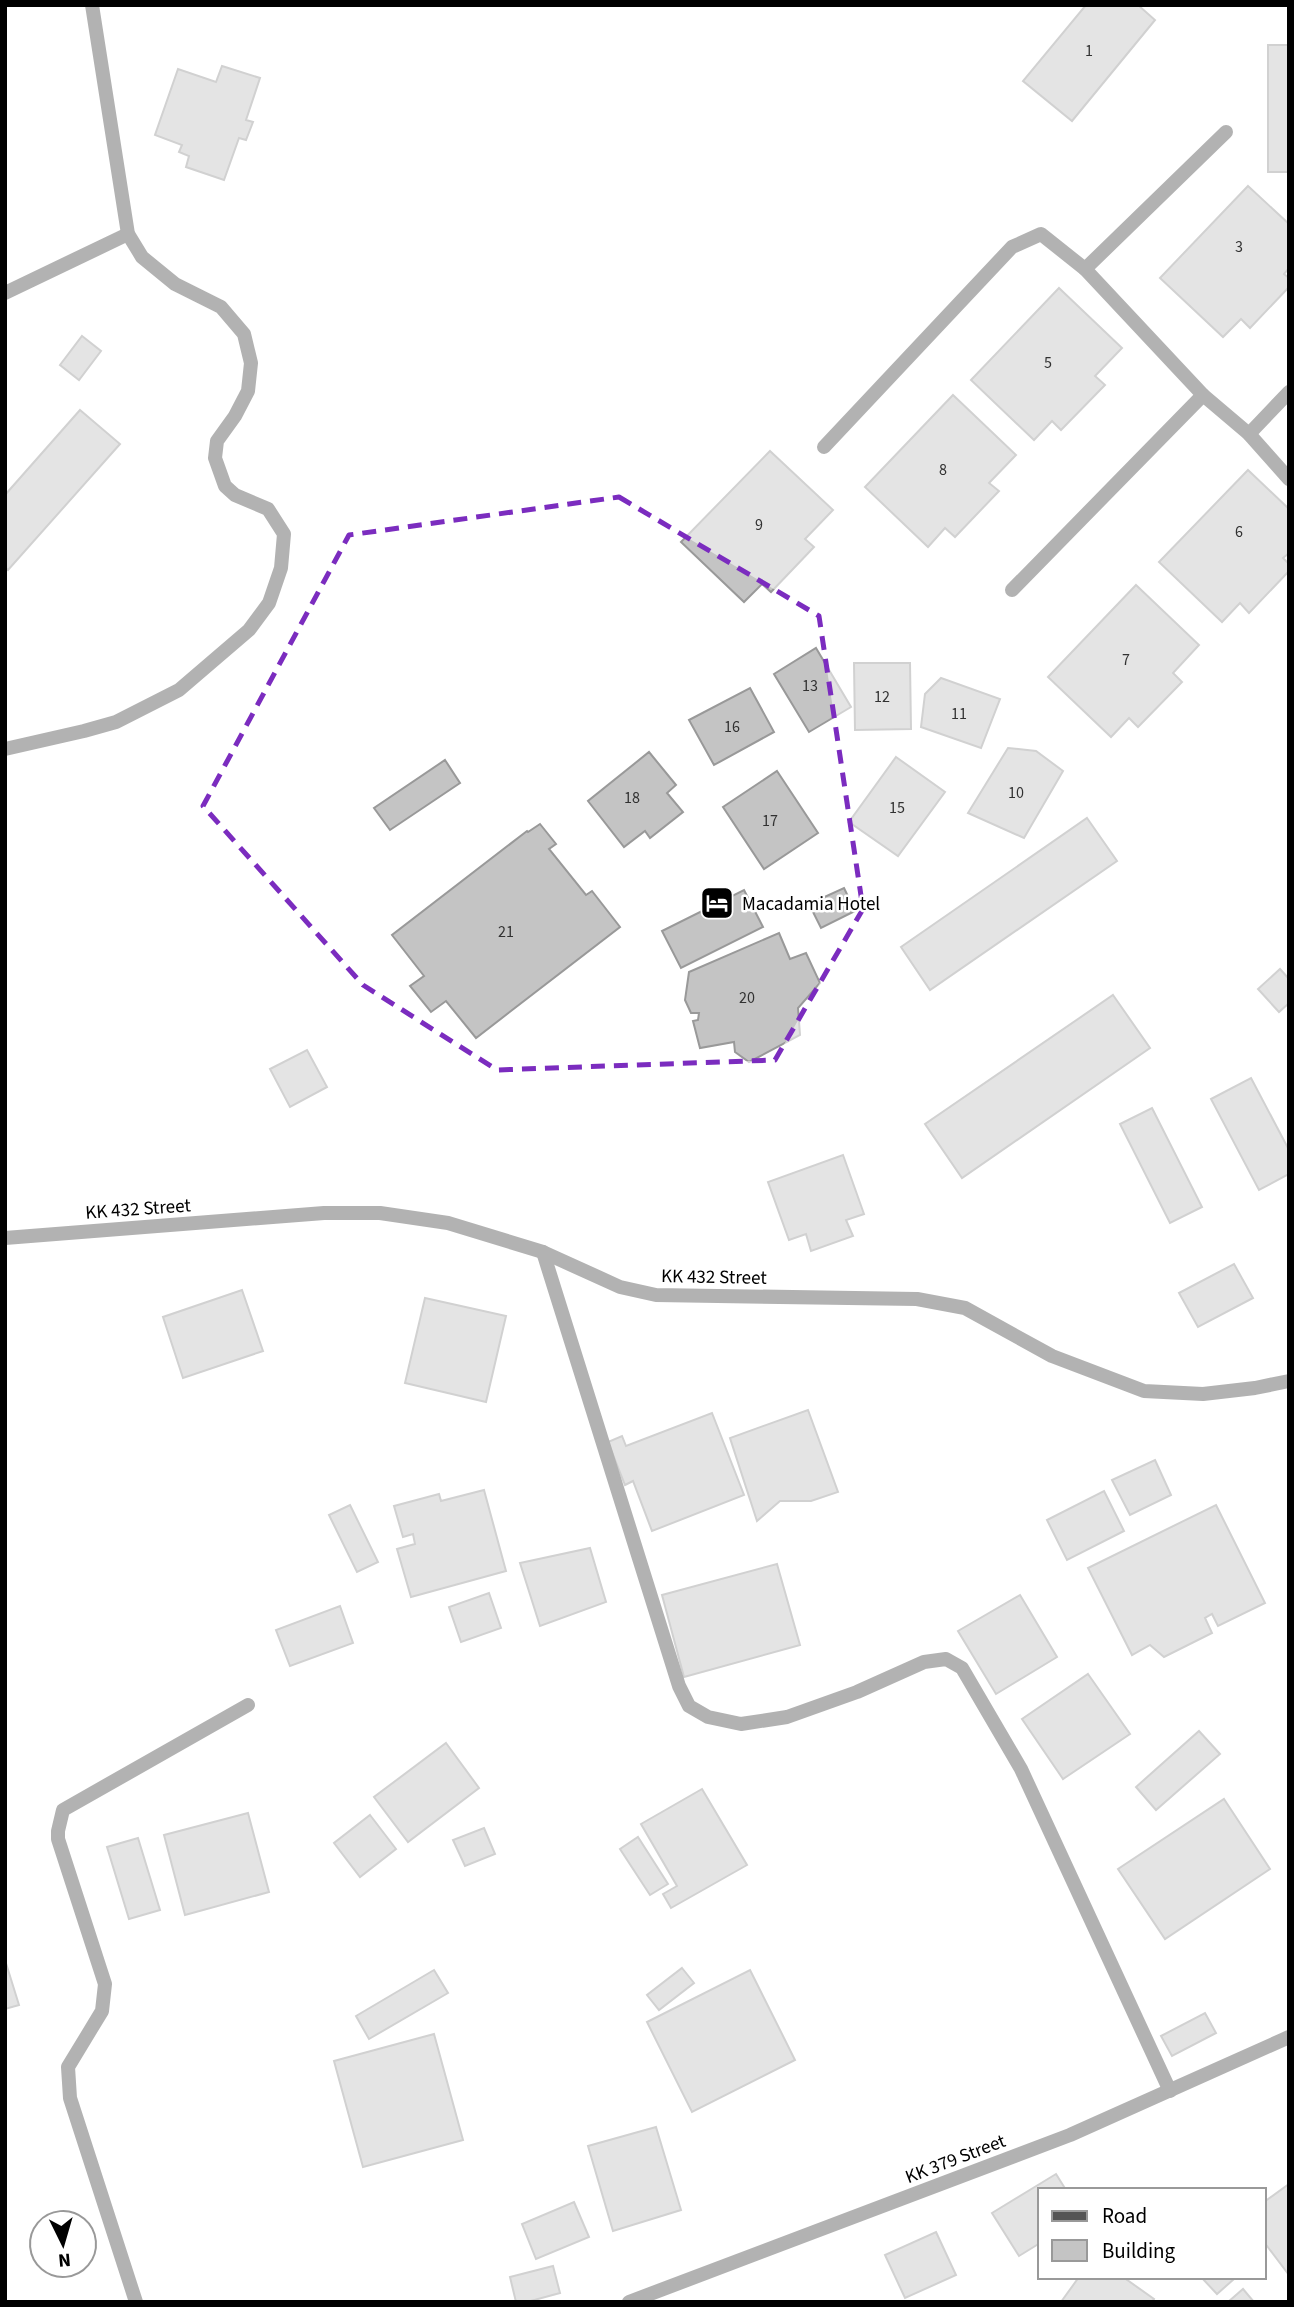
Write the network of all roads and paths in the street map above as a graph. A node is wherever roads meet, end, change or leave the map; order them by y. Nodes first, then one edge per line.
1 (92, 5) edge
2 (1226, 132) dead end
3 (128, 234) junction
4 (1085, 269) junction
5 (5, 293) edge
6 (1289, 392) edge
7 (1203, 395) junction
8 (1250, 435) junction
9 (824, 447) dead end
10 (1289, 479) edge
11 (1012, 590) dead end
12 (5, 749) edge
13 (5, 1238) edge
14 (543, 1252) junction
15 (1289, 1381) edge
16 (248, 1705) dead end
17 (1289, 2038) edge
18 (1170, 2091) junction
19 (136, 2302) edge
20 (629, 2302) edge

1 - 3 street
2 - 4 street
3 - 5 street
3 - 12 street
4 - 7 street
4 - 9 street
6 - 8 street
7 - 8 street
7 - 11 street
8 - 10 street
13 - 14 street, KK 432 Street
14 - 15 street, KK 432 Street
14 - 18 street
16 - 19 street
17 - 18 street, KK 379 Street
18 - 20 street, KK 379 Street

